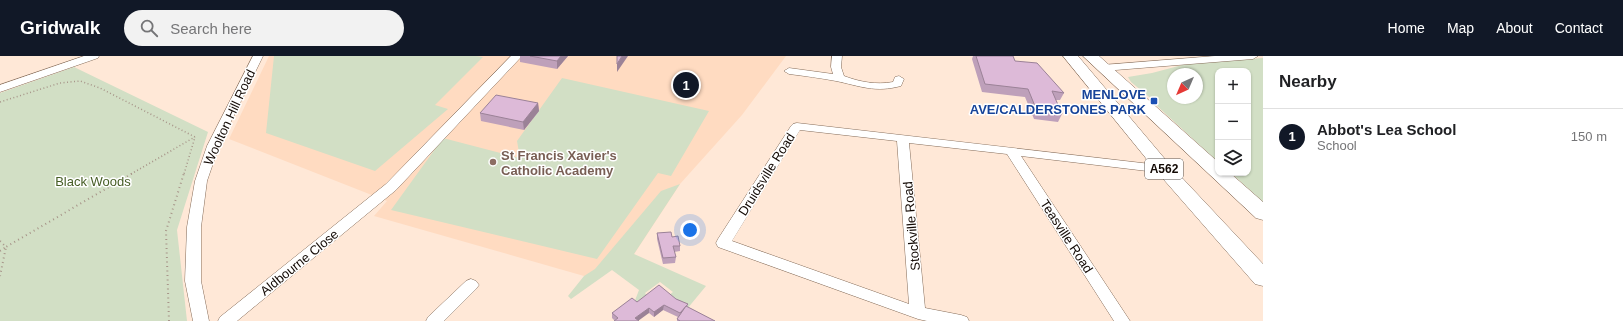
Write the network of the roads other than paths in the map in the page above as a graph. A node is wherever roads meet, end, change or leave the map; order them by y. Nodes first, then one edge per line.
1 (94, 56) edge
2 (258, 56) edge
3 (517, 56) edge
4 (837, 56) edge
5 (1071, 56) edge
6 (1085, 56) edge
7 (1090, 56) edge
8 (1253, 56) edge
9 (789, 71) dead end
10 (1098, 75) junction
11 (839, 78) junction
12 (899, 79) dead end
13 (0, 89) edge
14 (904, 138) junction
15 (1012, 152) junction
16 (1164, 169) junction
17 (1215, 171) edge
18 (1221, 176) edge
19 (1263, 213) edge
20 (1263, 278) edge
21 (471, 285) dead end
22 (918, 313) junction
23 (200, 321) edge
24 (226, 321) edge
25 (434, 321) edge
26 (961, 321) edge
27 (1122, 321) edge

1 - 13 street
2 - 23 street, Woolton Hill Road
3 - 24 street, Aldbourne Close
4 - 11 street
5 - 10 highway, A562
6 - 10 highway
7 - 10 highway, A562
8 - 10 street
9 - 11 street
10 - 16 highway, A562
10 - 17 highway, A562
11 - 12 street
14 - 15 street, Druidsville Road
14 - 22 street, Stockville Road
14 - 22 street, Druidsville Road
15 - 16 street, Druidsville Road
15 - 27 street, Teasville Road
16 - 20 highway, A562
18 - 19 highway, A562
21 - 25 street
22 - 26 street, Druidsville Road

